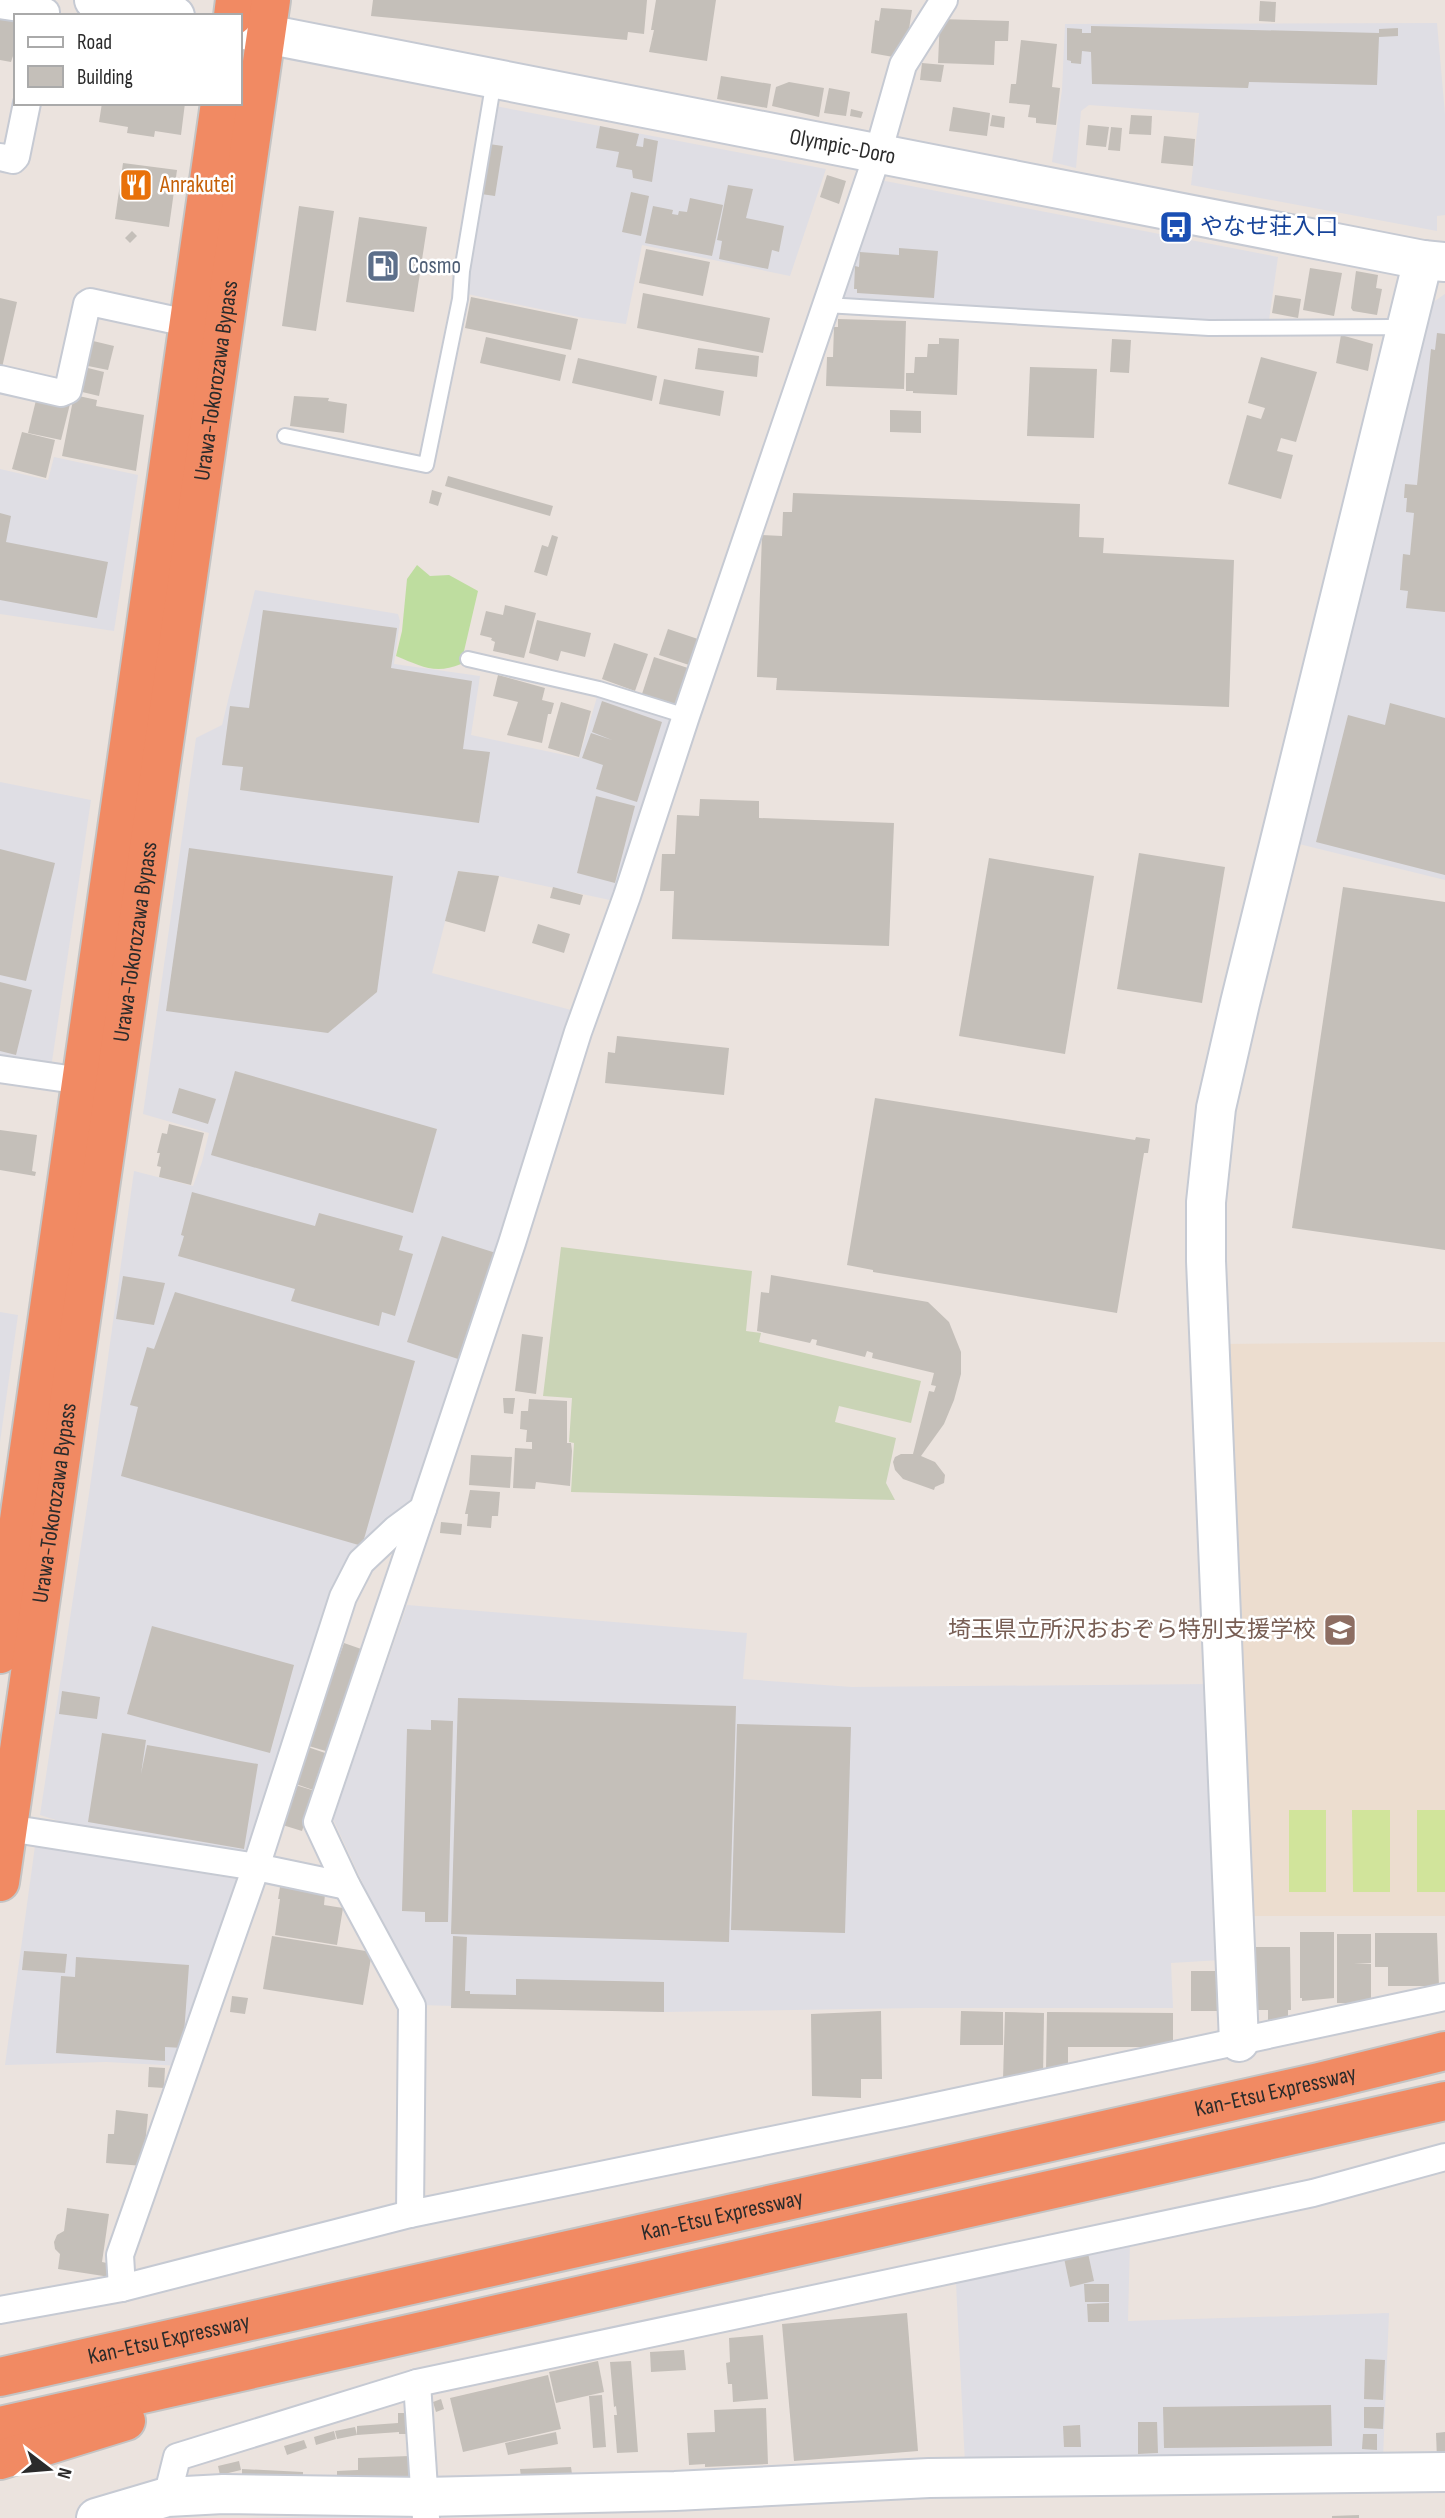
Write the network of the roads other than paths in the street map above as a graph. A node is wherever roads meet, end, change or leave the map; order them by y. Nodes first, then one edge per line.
1 (94, 0) edge
2 (944, 0) edge
3 (0, 5) edge
4 (46, 9) edge
5 (165, 14) edge
6 (259, 21) edge
7 (494, 78) junction
8 (27, 105) edge
9 (220, 105) edge
10 (878, 153) junction
11 (0, 157) edge
12 (1434, 261) edge
13 (826, 305) junction
14 (187, 323) junction
15 (1406, 330) junction
16 (0, 379) edge
17 (285, 436) dead end
18 (468, 659) dead end
19 (686, 716) junction
20 (0, 1069) edge
21 (82, 1081) junction
22 (423, 1510) junction
23 (0, 1654) edge
24 (8, 1828) junction
25 (256, 1867) junction
26 (0, 1882) edge
27 (347, 1886) junction
28 (1445, 1997) edge
29 (1240, 2042) junction
30 (1445, 2051) edge
31 (1445, 2101) edge
32 (1445, 2157) edge
33 (410, 2214) junction
34 (122, 2288) junction
35 (0, 2310) edge
36 (426, 2330) junction
37 (0, 2377) edge
38 (417, 2383) junction
39 (0, 2426) edge
40 (0, 2460) edge
41 (1445, 2472) edge
42 (167, 2497) junction
43 (425, 2508) edge
44 (96, 2518) edge

1 - 5 street
2 - 10 street
3 - 4 street
6 - 7 street, Olympic-Doro
6 - 24 highway, Urawa-Tokorozawa Bypass
7 - 10 street, Olympic-Doro
7 - 17 lane
8 - 11 street
9 - 14 highway, Urawa-Tokorozawa Bypass
10 - 12 street, Olympic-Doro
10 - 13 street
12 - 15 street
13 - 15 lane
13 - 19 street
14 - 16 street
14 - 21 highway, Urawa-Tokorozawa Bypass
15 - 29 street
18 - 19 lane
19 - 22 street
20 - 21 street
21 - 23 highway, Urawa-Tokorozawa Bypass
22 - 25 street
22 - 27 street
24 - 25 street
24 - 26 highway, Urawa-Tokorozawa Bypass
25 - 27 street
25 - 34 street
27 - 33 street
28 - 29 street
29 - 33 street
30 - 37 highway, Kan-Etsu Expressway
31 - 36 highway, Kan-Etsu Expressway
32 - 38 street
33 - 34 street
34 - 35 street
36 - 39 highway, Kan-Etsu Expressway
36 - 40 highway
38 - 42 street
38 - 43 street
41 - 43 street
42 - 43 street
42 - 44 street

